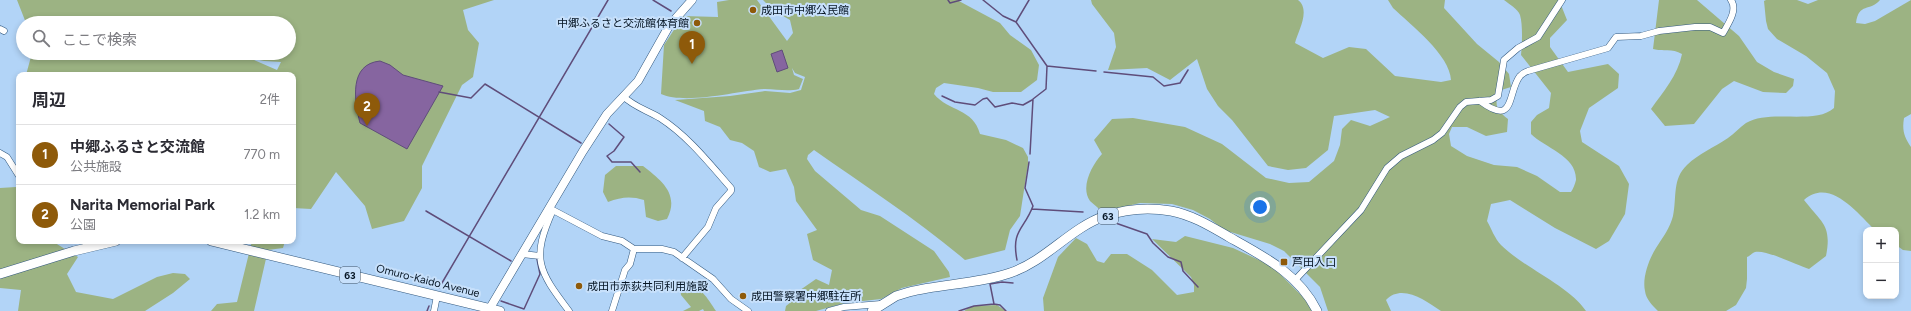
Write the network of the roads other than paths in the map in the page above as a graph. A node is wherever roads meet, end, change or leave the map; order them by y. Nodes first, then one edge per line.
1 (692, 0) edge
2 (1562, 0) edge
3 (1731, 0) edge
4 (623, 96) junction
5 (1480, 101) junction
6 (0, 153) edge
7 (16, 171) edge
8 (551, 209) junction
9 (94, 244) edge
10 (223, 244) edge
11 (634, 249) junction
12 (522, 254) junction
13 (540, 256) junction
14 (682, 258) junction
15 (0, 274) edge
16 (1295, 280) junction
17 (437, 296) junction
18 (883, 304) junction
19 (490, 308) junction
20 (434, 311) edge
21 (500, 311) edge
22 (569, 311) edge
23 (612, 311) edge
24 (748, 311) edge
25 (829, 311) edge
26 (872, 311) edge
27 (1317, 311) edge

1 - 4 street
2 - 5 street
3 - 5 street
4 - 8 street
4 - 14 street
5 - 16 street
6 - 7 street
8 - 11 street
8 - 12 street
8 - 13 street
9 - 15 main road
10 - 17 main road, Omuro-Kaido Avenue / 63
11 - 14 street
11 - 23 street
12 - 13 street
12 - 19 street
13 - 22 street
14 - 24 street
16 - 18 main road, 63
16 - 27 main road, 63
17 - 19 main road, Omuro-Kaido Avenue / 63
17 - 20 street
18 - 25 street
18 - 26 main road, 63
19 - 21 main road, Omuro-Kaido Avenue / 63

